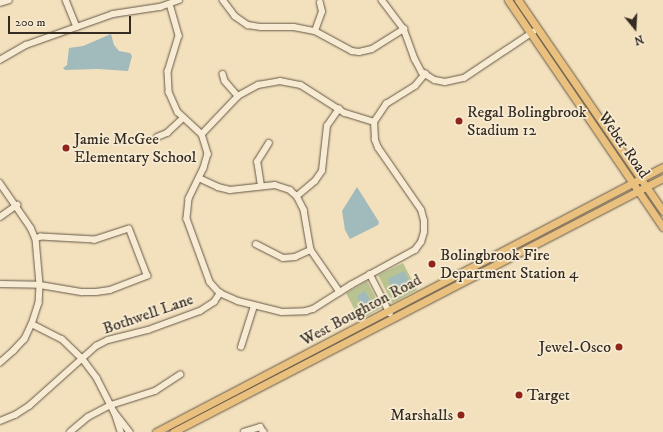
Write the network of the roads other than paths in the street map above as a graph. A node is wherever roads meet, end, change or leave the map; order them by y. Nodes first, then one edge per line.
1 (9, 0) edge
2 (66, 0) edge
3 (179, 0) edge
4 (223, 0) edge
5 (382, 0) edge
6 (508, 0) edge
7 (518, 0) edge
8 (0, 3) edge
9 (170, 4) junction
10 (320, 4) dead end
11 (77, 27) junction
12 (404, 29) junction
13 (538, 29) junction
14 (315, 31) junction
15 (531, 34) junction
16 (0, 60) edge
17 (223, 74) dead end
18 (425, 74) junction
19 (570, 91) junction
20 (238, 96) junction
21 (339, 109) junction
22 (592, 109) junction
23 (183, 118) junction
24 (374, 122) junction
25 (202, 134) junction
26 (156, 137) dead end
27 (269, 143) dead end
28 (663, 167) edge
29 (199, 178) junction
30 (663, 178) edge
31 (642, 179) junction
32 (0, 183) edge
33 (633, 183) junction
34 (261, 186) junction
35 (647, 187) junction
36 (639, 191) junction
37 (297, 196) junction
38 (17, 205) junction
39 (663, 211) edge
40 (0, 217) edge
41 (663, 227) edge
42 (36, 239) junction
43 (256, 244) dead end
44 (311, 250) junction
45 (370, 274) junction
46 (1, 284) dead end
47 (40, 285) junction
48 (340, 292) junction
49 (220, 293) junction
50 (254, 306) junction
51 (391, 314) junction
52 (32, 324) junction
53 (241, 347) dead end
54 (82, 358) junction
55 (0, 363) edge
56 (180, 375) dead end
57 (111, 405) junction
58 (115, 413) junction
59 (0, 421) edge
60 (70, 432) edge
61 (121, 432) edge
62 (130, 432) edge
63 (156, 432) edge
64 (173, 432) edge
65 (244, 432) edge
66 (264, 432) edge

1 - 8 street
2 - 11 street
3 - 9 street
4 - 14 street
5 - 12 street
6 - 15 main road, Weber Road
7 - 13 main road, Weber Road
9 - 11 street
9 - 23 street
10 - 14 street
11 - 16 street
12 - 14 street
12 - 18 street
13 - 15 street
13 - 22 main road, Weber Road
15 - 18 street
15 - 19 main road, Weber Road
17 - 20 street
18 - 24 street
19 - 22 main road
19 - 33 main road, Weber Road
20 - 21 street
20 - 25 street
21 - 24 street
21 - 37 street
22 - 31 main road, Weber Road
23 - 25 street
23 - 26 street
24 - 45 street
25 - 29 street
27 - 34 street
28 - 31 main road, West Boughton Road
29 - 34 street
29 - 49 street
30 - 35 main road, West Boughton Road
31 - 33 main road, West Boughton Road
31 - 35 main road, Weber Road
32 - 38 street
33 - 36 main road, Weber Road
33 - 51 main road, West Boughton Road
34 - 37 street
35 - 36 main road, West Boughton Road
35 - 39 main road, Weber Road
36 - 41 main road, Weber Road
36 - 51 main road, West Boughton Road
37 - 44 street
38 - 40 street
38 - 42 street
42 - 47 street
42 - 47 street
43 - 44 street
44 - 48 street
45 - 48 street
45 - 51 street
46 - 47 street
47 - 52 street
48 - 50 street
49 - 50 street
49 - 54 street, Bothwell Lane
50 - 53 street
51 - 63 main road, West Boughton Road
51 - 64 main road, West Boughton Road
52 - 54 street
52 - 55 street
54 - 57 street
54 - 59 street, Bothwell Lane
56 - 57 street
57 - 58 street
57 - 60 street
58 - 61 street
58 - 62 street
65 - 66 street

